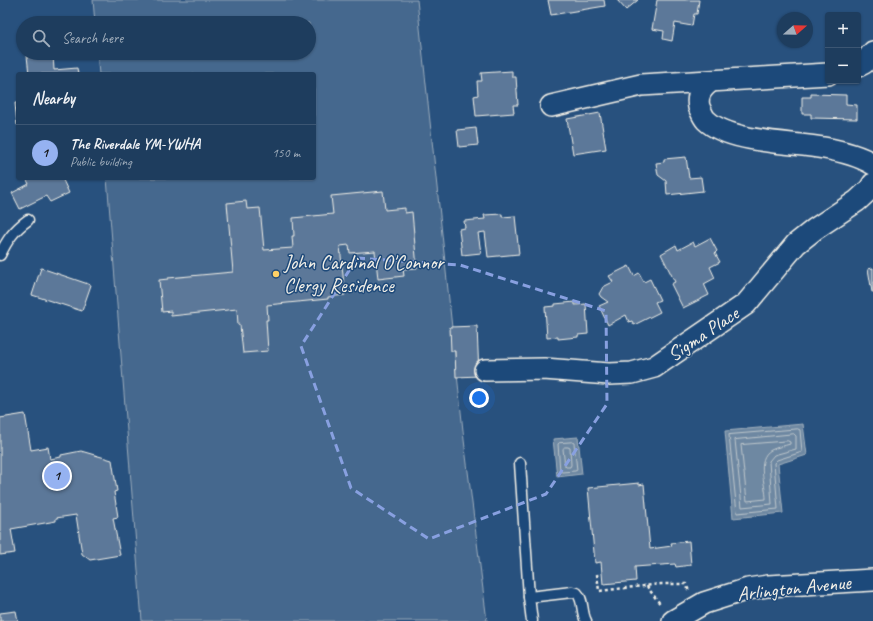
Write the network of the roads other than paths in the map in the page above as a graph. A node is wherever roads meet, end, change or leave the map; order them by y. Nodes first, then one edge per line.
1 (873, 52) edge
2 (861, 64) edge
3 (825, 74) edge
4 (711, 81) junction
5 (551, 106) dead end
6 (873, 164) edge
7 (873, 184) edge
8 (28, 220) dead end
9 (0, 255) edge
10 (486, 370) dead end
11 (520, 463) dead end
12 (873, 580) edge
13 (529, 597) junction
14 (667, 613) edge
15 (532, 621) edge
16 (586, 621) edge

1 - 2 street
3 - 4 street
4 - 5 street
4 - 6 street
7 - 10 street, Sigma Place
8 - 9 lane
11 - 13 lane
12 - 14 street, Arlington Avenue
13 - 15 lane
13 - 16 lane

